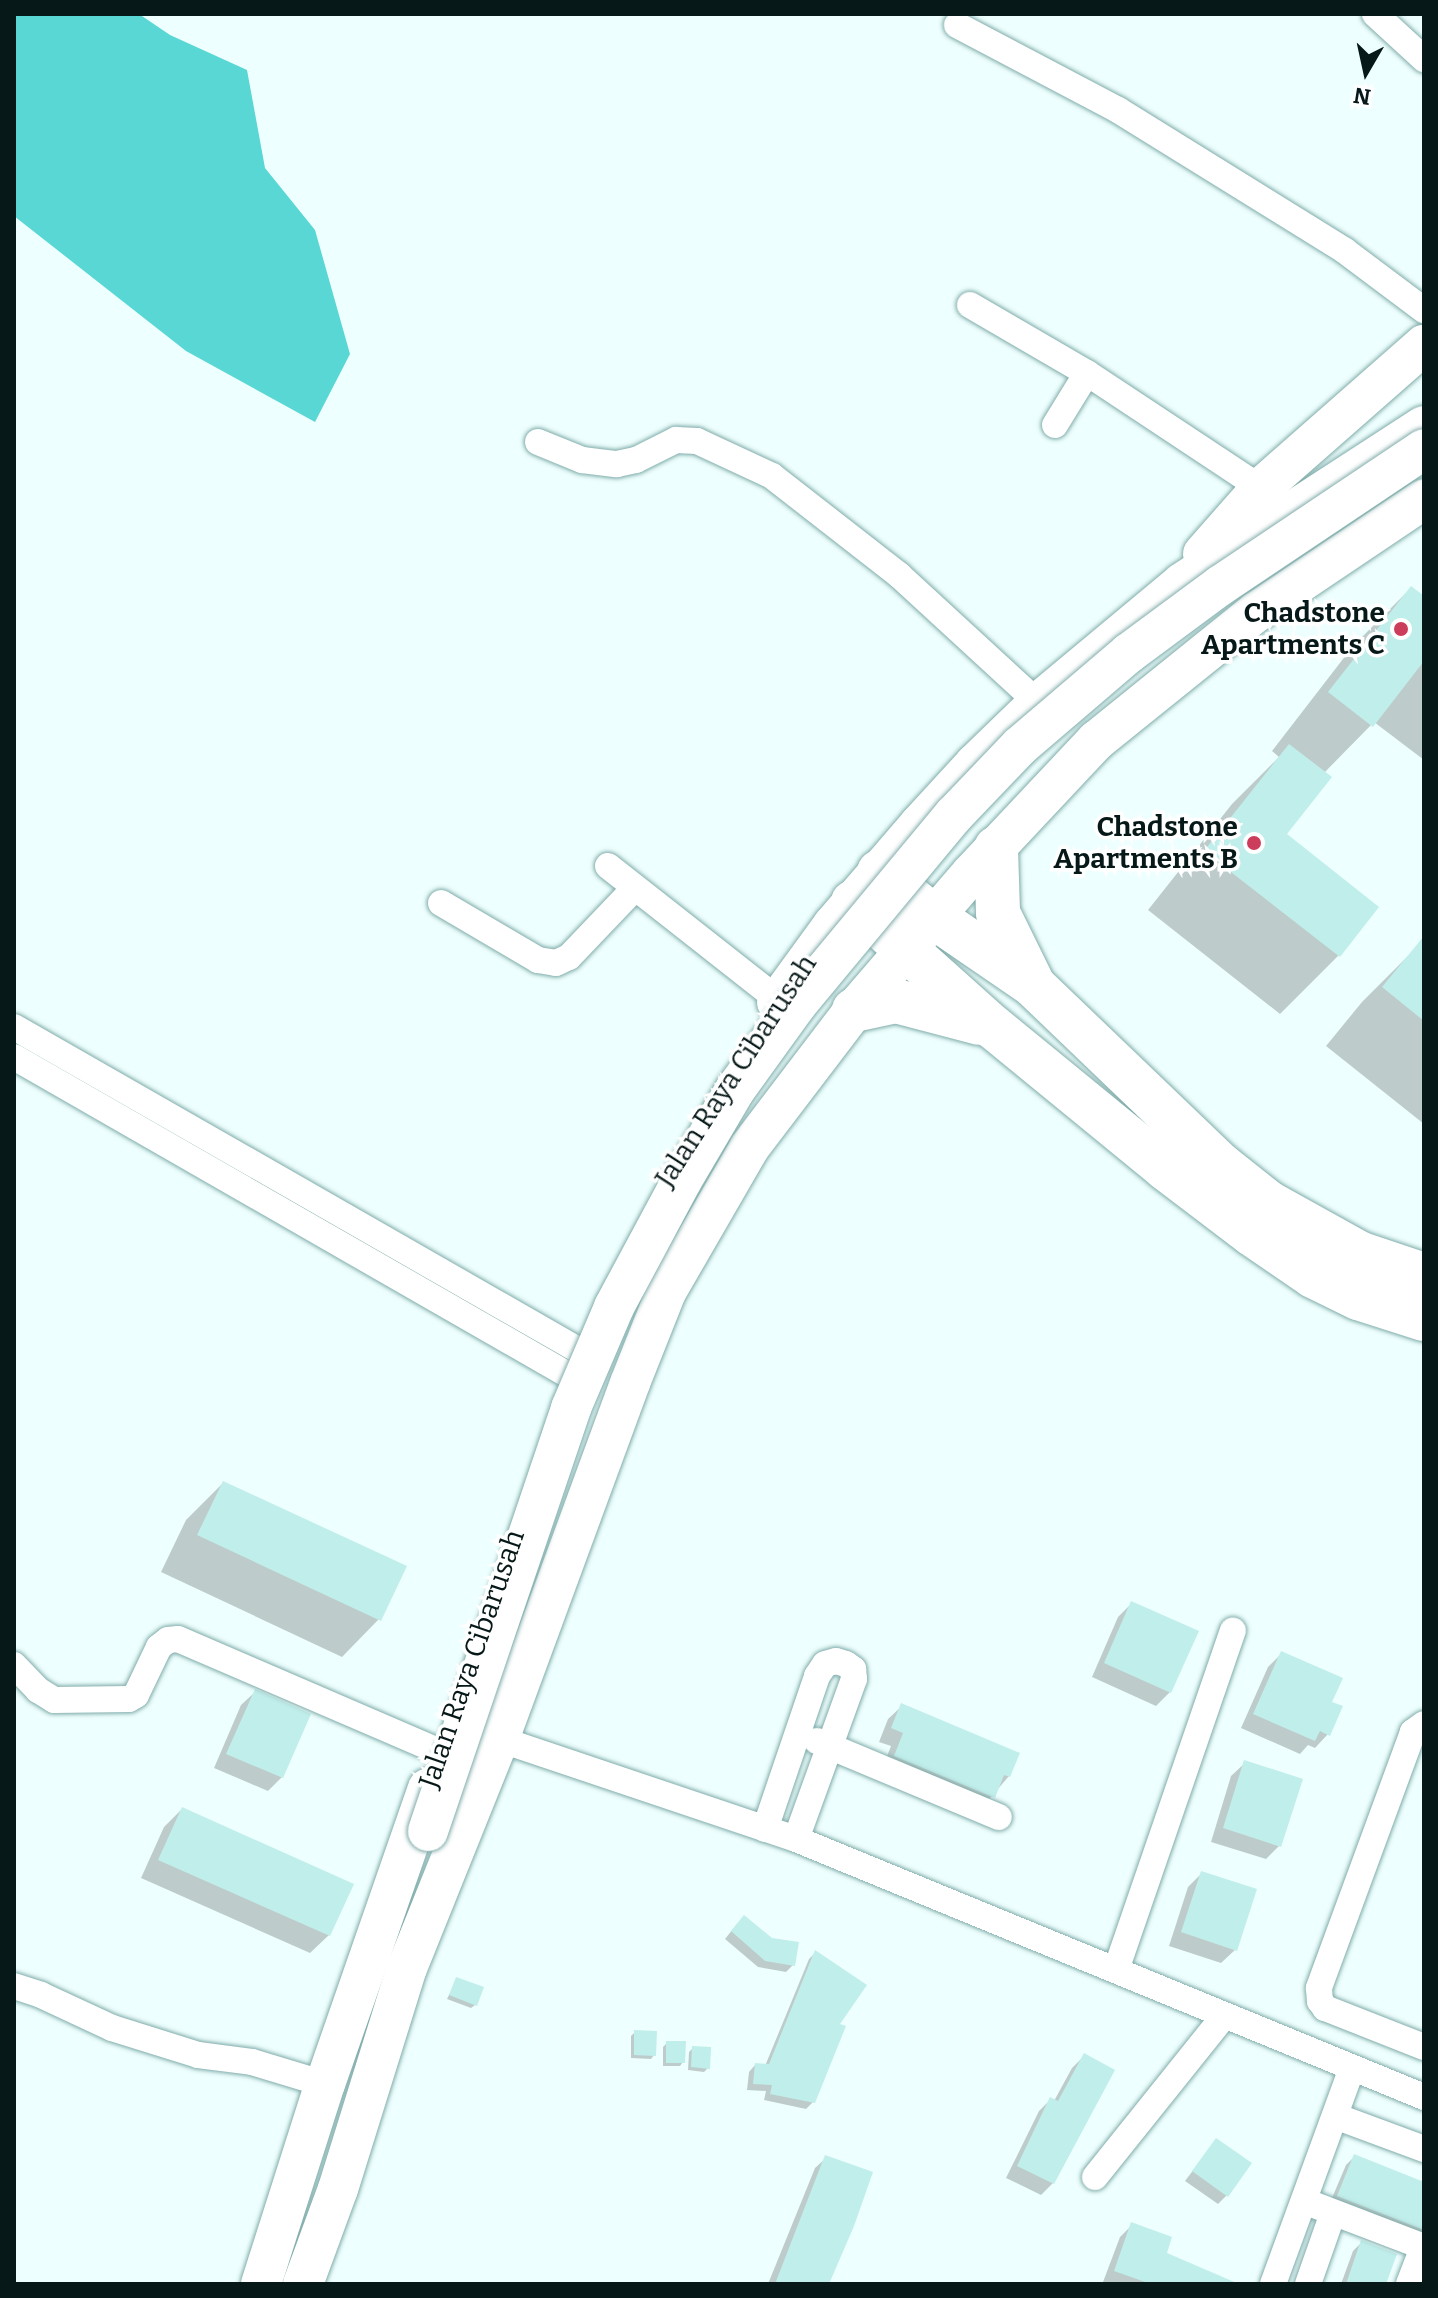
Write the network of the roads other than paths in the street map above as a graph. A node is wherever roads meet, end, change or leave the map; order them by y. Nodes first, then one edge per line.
1 (1375, 14) edge
2 (957, 25) dead end
3 (1424, 59) edge
4 (970, 305) dead end
5 (1424, 310) edge
6 (1424, 345) edge
7 (1087, 373) junction
8 (1055, 425) dead end
9 (1424, 426) edge
10 (538, 442) dead end
11 (1424, 449) edge
12 (1424, 466) edge
13 (1261, 488) junction
14 (1424, 499) edge
15 (1182, 583) junction
16 (1038, 703) junction
17 (919, 825) junction
18 (983, 861) junction
19 (608, 866) dead end
20 (635, 888) junction
21 (855, 900) junction
22 (441, 903) dead end
23 (934, 917) junction
24 (898, 958) junction
25 (1033, 985) junction
26 (778, 1000) junction
27 (854, 1010) junction
28 (14, 1027) edge
29 (993, 1027) junction
30 (14, 1057) edge
31 (1424, 1275) edge
32 (1424, 1319) edge
33 (575, 1363) junction
34 (1233, 1631) dead end
35 (14, 1665) edge
36 (1424, 1724) edge
37 (799, 1734) junction
38 (499, 1739) junction
39 (830, 1747) junction
40 (441, 1752) junction
41 (999, 1817) dead end
42 (765, 1829) junction
43 (434, 1832) junction
44 (796, 1839) junction
45 (407, 1968) junction
46 (1116, 1970) junction
47 (14, 1986) edge
48 (1223, 2017) junction
49 (340, 2039) junction
50 (1424, 2047) edge
51 (1352, 2068) junction
52 (325, 2084) junction
53 (1424, 2097) edge
54 (1335, 2116) junction
55 (1424, 2149) edge
56 (1095, 2177) dead end
57 (1304, 2201) junction
58 (1333, 2213) junction
59 (1423, 2247) edge
60 (261, 2284) edge
61 (303, 2284) edge
62 (1273, 2284) edge
63 (1308, 2284) edge
64 (1409, 2284) edge

1 - 3 street
2 - 5 street
4 - 7 street
6 - 13 main road
7 - 8 street
7 - 13 street
9 - 15 main road, Jalan Raya Cibarusah
10 - 16 street
11 - 43 main road, Jalan Raya Cibarusah, bridge
12 - 43 main road, Jalan Raya Cibarusah
13 - 15 main road
14 - 18 main road, Jalan Raya Cibarusah
15 - 16 main road, Jalan Raya Cibarusah
16 - 17 main road, Jalan Raya Cibarusah
17 - 18 main road
17 - 21 main road, Jalan Raya Cibarusah
18 - 23 main road, Jalan Raya Cibarusah
18 - 25 highway
19 - 20 street
20 - 22 street
20 - 26 street
21 - 23 highway
21 - 24 highway
21 - 26 main road, Jalan Raya Cibarusah
23 - 24 main road, Jalan Raya Cibarusah
23 - 25 highway
24 - 27 main road, Jalan Raya Cibarusah
24 - 29 highway
25 - 31 highway
26 - 33 main road, Jalan Raya Cibarusah
27 - 29 highway
27 - 38 main road, Jalan Raya Cibarusah
28 - 33 street
29 - 32 highway
30 - 33 street
33 - 40 main road, Jalan Raya Cibarusah
34 - 46 street
35 - 40 street
36 - 50 street
37 - 39 street
37 - 39 street
37 - 42 street
38 - 42 street
38 - 45 main road, Jalan Raya Cibarusah
39 - 41 street
39 - 44 street
40 - 49 main road, Jalan Raya Cibarusah
42 - 44 street
43 - 45 main road, Jalan Raya Cibarusah
43 - 49 main road, Jalan Raya Cibarusah
44 - 46 street
45 - 61 main road, Jalan Raya Cibarusah
46 - 48 street
47 - 52 street
48 - 51 street
48 - 56 street
49 - 52 main road, Jalan Raya Cibarusah
51 - 53 street
51 - 54 street
52 - 60 main road, Jalan Raya Cibarusah
54 - 55 street
54 - 57 street
57 - 58 street
57 - 62 street
58 - 59 street
58 - 63 street
59 - 64 street

